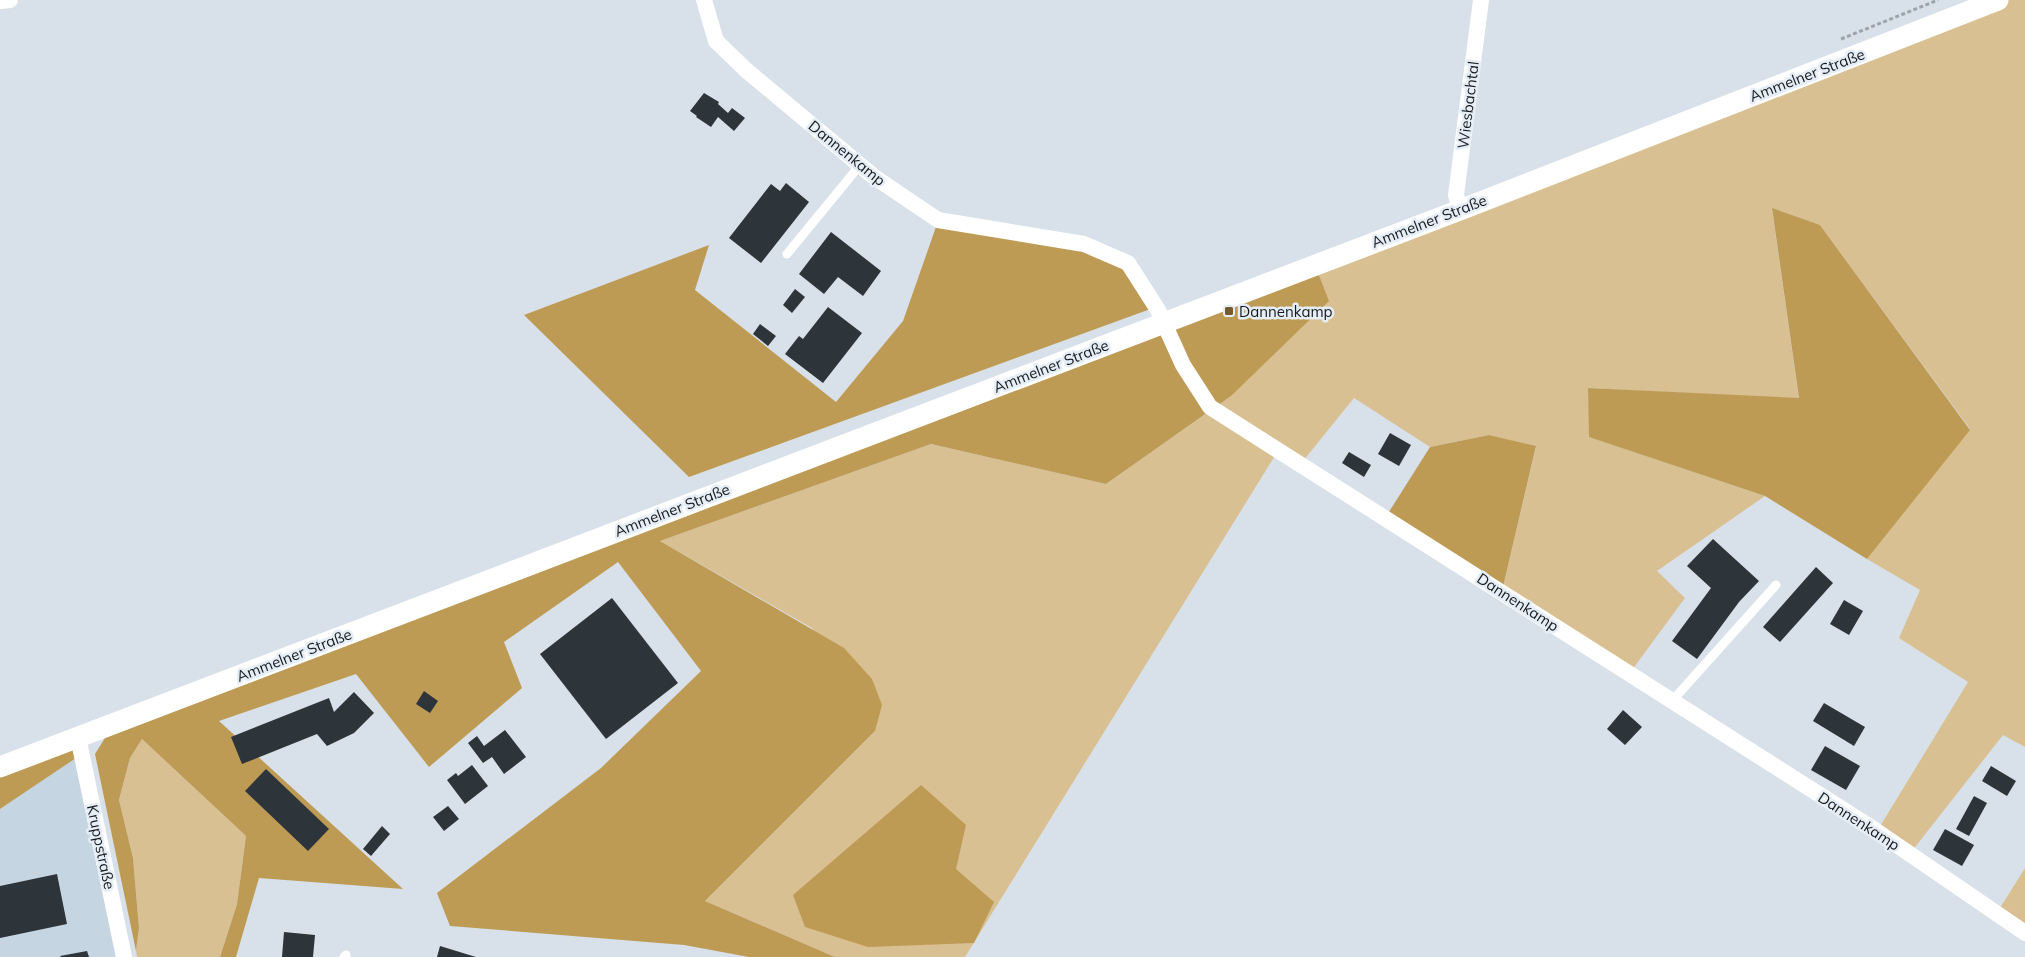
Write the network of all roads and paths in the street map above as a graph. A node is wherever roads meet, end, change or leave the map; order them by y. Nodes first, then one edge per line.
1 (10, 0) edge
2 (704, 0) edge
3 (1481, 0) edge
4 (1998, 0) edge
5 (0, 1) edge
6 (860, 165) junction
7 (1460, 210) junction
8 (787, 254) dead end
9 (1163, 323) junction
10 (1776, 584) dead end
11 (1672, 701) junction
12 (78, 738) junction
13 (0, 767) edge
14 (2025, 933) edge
15 (124, 957) edge

1 - 5 street
2 - 6 street, Dannenkamp
3 - 7 street, Wiesbachtal
4 - 7 street, Ammelner Straße
6 - 8 lane
6 - 9 street, Dannenkamp
7 - 9 street, Ammelner Straße
9 - 11 street, Dannenkamp
9 - 12 street, Ammelner Straße
10 - 11 lane
11 - 14 street, Dannenkamp
12 - 13 street, Ammelner Straße
12 - 15 street, Kruppstraße

